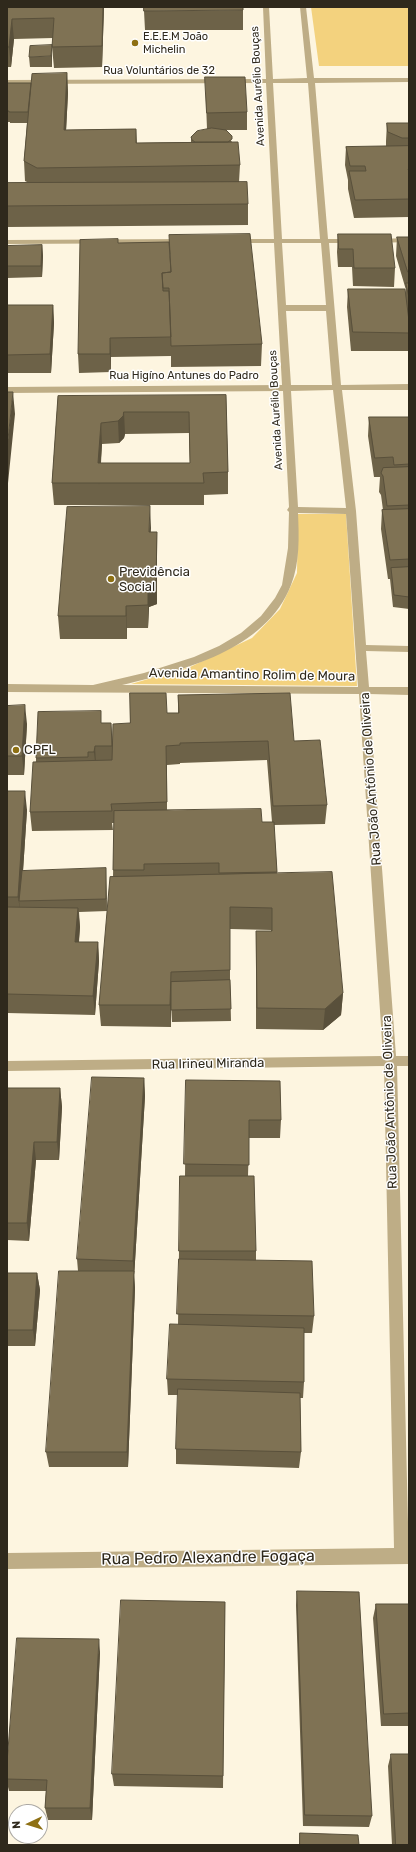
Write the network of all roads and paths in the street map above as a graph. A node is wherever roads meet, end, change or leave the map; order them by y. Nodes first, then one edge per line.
1 (266, 7) edge
2 (303, 7) edge
3 (311, 80) junction
4 (409, 80) edge
5 (270, 81) junction
6 (7, 82) edge
7 (409, 240) edge
8 (191, 241) edge
9 (223, 241) edge
10 (278, 241) junction
11 (324, 241) junction
12 (7, 242) edge
13 (282, 308) junction
14 (330, 308) junction
15 (287, 387) junction
16 (337, 387) junction
17 (409, 387) edge
18 (7, 390) edge
19 (292, 510) junction
20 (351, 510) junction
21 (361, 648) junction
22 (409, 649) edge
23 (7, 688) edge
24 (95, 688) junction
25 (365, 690) junction
26 (409, 690) edge
27 (409, 1061) edge
28 (390, 1062) junction
29 (7, 1066) edge
30 (405, 1556) edge
31 (7, 1561) edge

1 - 5 street, Avenida Aurélio Bouças
2 - 3 street
3 - 4 street, Rua Voluntários de 32
3 - 5 street, Rua Voluntários de 32
3 - 11 street
5 - 6 street, Rua Voluntários de 32
5 - 10 street, Avenida Aurélio Bouças
7 - 11 street
8 - 12 street
9 - 10 street
10 - 11 street
10 - 13 street, Avenida Aurélio Bouças
11 - 14 street
13 - 14 street
13 - 15 street, Avenida Aurélio Bouças
14 - 16 street
15 - 16 street, Rua Higíno Antunes do Padro
15 - 18 street, Rua Higíno Antunes do Padro
15 - 19 street, Avenida Aurélio Bouças
16 - 17 street, Rua Higíno Antunes do Padro
16 - 20 street
19 - 20 street
19 - 24 street, Avenida Aurélio Bouças
20 - 21 street
21 - 22 street
21 - 25 street, Rua João Antônio de Oliveira
23 - 24 street
24 - 25 street, Avenida Amantino Rolim de Moura
25 - 26 street, Avenida Amantino Rolim de Moura
25 - 28 street, Rua João Antônio de Oliveira
27 - 28 street, Rua Irineu Miranda
28 - 29 street, Rua Irineu Miranda
28 - 30 street, Rua João Antônio de Oliveira
30 - 31 street, Rua Pedro Alexandre Fogaça

